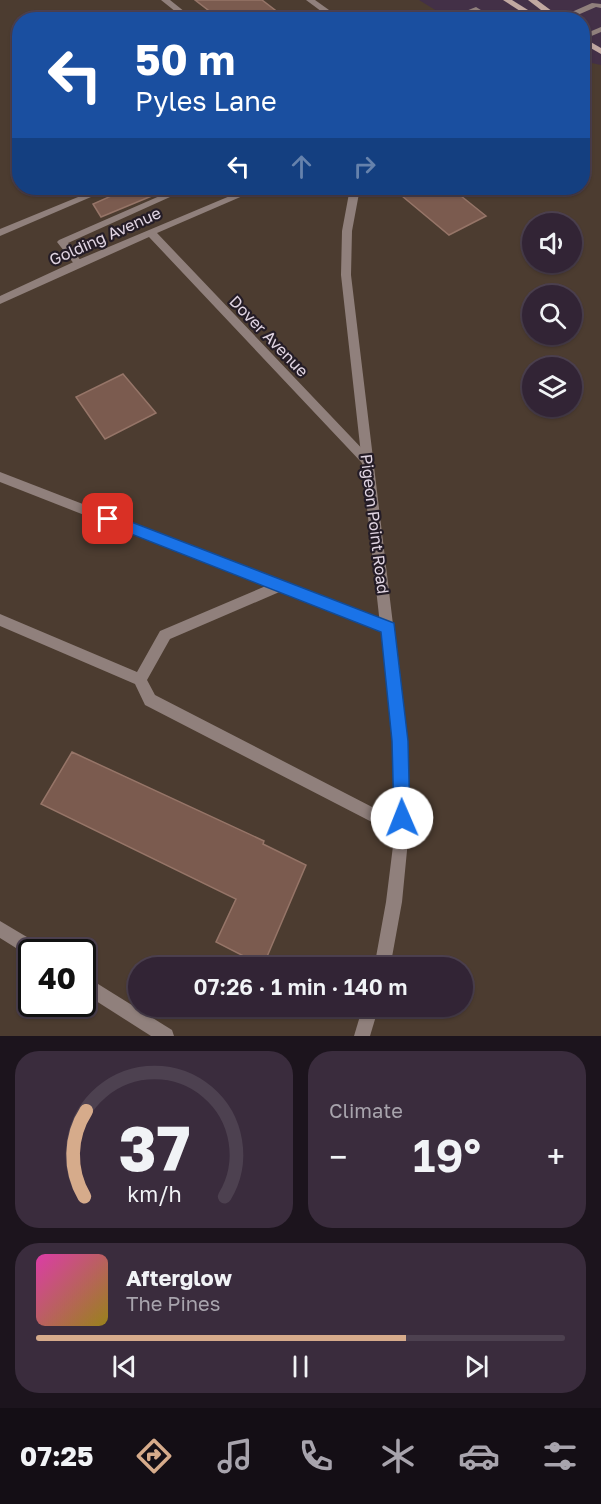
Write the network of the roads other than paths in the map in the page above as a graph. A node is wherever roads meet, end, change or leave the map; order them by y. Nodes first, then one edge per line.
1 (165, 0) edge
2 (310, 0) edge
3 (507, 0) edge
4 (532, 0) edge
5 (601, 6) edge
6 (181, 12) edge
7 (327, 12) edge
8 (527, 12) edge
9 (550, 12) edge
10 (578, 12) edge
11 (90, 195) edge
12 (169, 195) edge
13 (239, 195) edge
14 (353, 195) edge
15 (150, 232) junction
16 (0, 233) edge
17 (78, 263) junction
18 (0, 300) edge
19 (366, 460) junction
20 (0, 477) edge
21 (280, 586) junction
22 (0, 620) edge
23 (388, 628) junction
24 (140, 680) junction
25 (402, 830) junction
26 (0, 929) edge
27 (18, 940) edge
28 (384, 957) edge
29 (96, 991) edge
30 (368, 1017) edge
31 (166, 1036) edge
32 (362, 1036) edge

1 - 6 street
2 - 7 street
3 - 8 main road
4 - 9 main road
5 - 10 street
11 - 16 street
12 - 17 street
13 - 15 street, Golding Avenue
14 - 19 street, Pigeon Point Road
15 - 17 street, Golding Avenue
15 - 19 street, Dover Avenue
17 - 18 street, Golding Avenue
19 - 23 street, Pigeon Point Road
20 - 21 street
21 - 23 street
21 - 24 street
22 - 24 street
23 - 25 street, Pigeon Point Road
24 - 25 street
25 - 28 street, Pigeon Point Road
26 - 27 street
29 - 31 street
30 - 32 street

